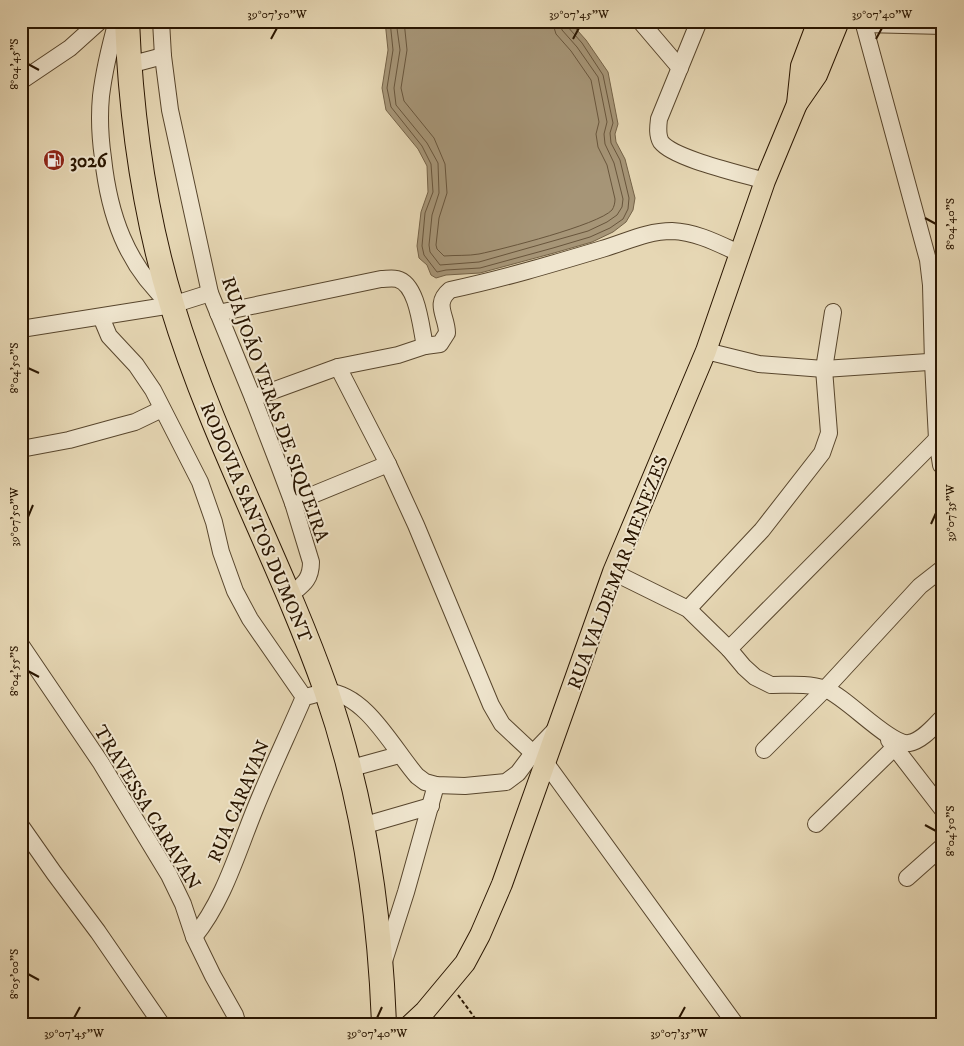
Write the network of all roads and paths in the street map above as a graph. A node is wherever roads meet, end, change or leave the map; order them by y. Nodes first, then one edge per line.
1 (100, 21) edge
2 (117, 21) edge
3 (127, 21) edge
4 (161, 21) edge
5 (640, 21) edge
6 (699, 21) edge
7 (818, 21) edge
8 (839, 21) edge
9 (863, 23) edge
10 (943, 26) edge
11 (163, 56) junction
12 (129, 65) junction
13 (680, 68) junction
14 (21, 81) edge
15 (797, 104) junction
16 (765, 181) junction
17 (741, 254) junction
18 (210, 293) junction
19 (172, 305) junction
20 (833, 312) dead end
21 (218, 313) junction
22 (101, 317) junction
23 (21, 329) edge
24 (425, 346) junction
25 (706, 352) junction
26 (938, 362) edge
27 (338, 367) junction
28 (824, 369) junction
29 (253, 398) junction
30 (162, 409) junction
31 (937, 439) junction
32 (21, 449) edge
33 (388, 464) junction
34 (942, 466) edge
35 (293, 503) junction
36 (943, 568) edge
37 (613, 572) junction
38 (289, 596) junction
39 (688, 609) junction
40 (21, 645) edge
41 (729, 649) junction
42 (825, 689) junction
43 (315, 695) junction
44 (943, 717) edge
45 (880, 729) junction
46 (894, 747) junction
47 (764, 750) dead end
48 (399, 755) junction
49 (539, 758) junction
50 (348, 769) junction
51 (436, 785) junction
52 (431, 806) junction
53 (943, 810) edge
54 (816, 824) dead end
55 (21, 826) edge
56 (362, 826) junction
57 (943, 846) edge
58 (907, 878) dead end
59 (194, 937) junction
60 (381, 967) junction
61 (450, 983) junction
62 (162, 1025) edge
63 (238, 1025) edge
64 (384, 1025) edge
65 (410, 1025) edge
66 (480, 1025) edge
67 (736, 1025) edge

1 - 14 street
2 - 19 street
3 - 12 highway, RODOVIA SANTOS DUMONT
4 - 11 street, RUA JOÃO VERAS DE SIQUEIRA
5 - 13 street
6 - 13 street
7 - 15 main road
8 - 15 main road
9 - 10 street
9 - 26 street
11 - 12 street
11 - 18 street, RUA JOÃO VERAS DE SIQUEIRA
12 - 19 highway, RODOVIA SANTOS DUMONT
13 - 16 street
15 - 16 main road, RUA VALDEMAR MENEZES
16 - 17 main road, RUA VALDEMAR MENEZES
17 - 24 street
17 - 25 main road, RUA VALDEMAR MENEZES
18 - 19 street
18 - 21 street, RUA JOÃO VERAS DE SIQUEIRA
19 - 22 street
19 - 38 highway, RODOVIA SANTOS DUMONT
20 - 28 street
21 - 24 street
21 - 29 street, RUA JOÃO VERAS DE SIQUEIRA
22 - 23 street
22 - 30 street
24 - 27 street
25 - 28 street
25 - 37 main road, RUA VALDEMAR MENEZES
26 - 28 street
26 - 31 street
27 - 29 street
27 - 33 street
28 - 39 street
29 - 35 street, RUA JOÃO VERAS DE SIQUEIRA
30 - 32 street
30 - 43 street
31 - 34 street
31 - 41 street
33 - 35 street
33 - 49 street
35 - 38 street, RUA JOÃO VERAS DE SIQUEIRA
36 - 42 street
37 - 39 street
37 - 49 main road, RUA VALDEMAR MENEZES
38 - 43 highway, RODOVIA SANTOS DUMONT
39 - 41 street
40 - 59 street, TRAVESSA CARAVAN
41 - 42 street
42 - 45 street
42 - 47 street
43 - 48 street
43 - 50 highway, RODOVIA SANTOS DUMONT
43 - 59 street, RUA CARAVAN
44 - 45 street
45 - 46 street
46 - 53 street
46 - 54 street
48 - 50 street
48 - 51 street
49 - 51 street
49 - 61 main road, RUA VALDEMAR MENEZES
49 - 67 street
50 - 56 highway, RODOVIA SANTOS DUMONT
51 - 52 street
52 - 56 street
52 - 60 street
55 - 62 street
56 - 60 highway, RODOVIA SANTOS DUMONT
57 - 58 street
59 - 63 street, TRAVESSA CARAVAN
60 - 64 highway, RODOVIA SANTOS DUMONT
61 - 65 main road, RUA VALDEMAR MENEZES
61 - 66 path

